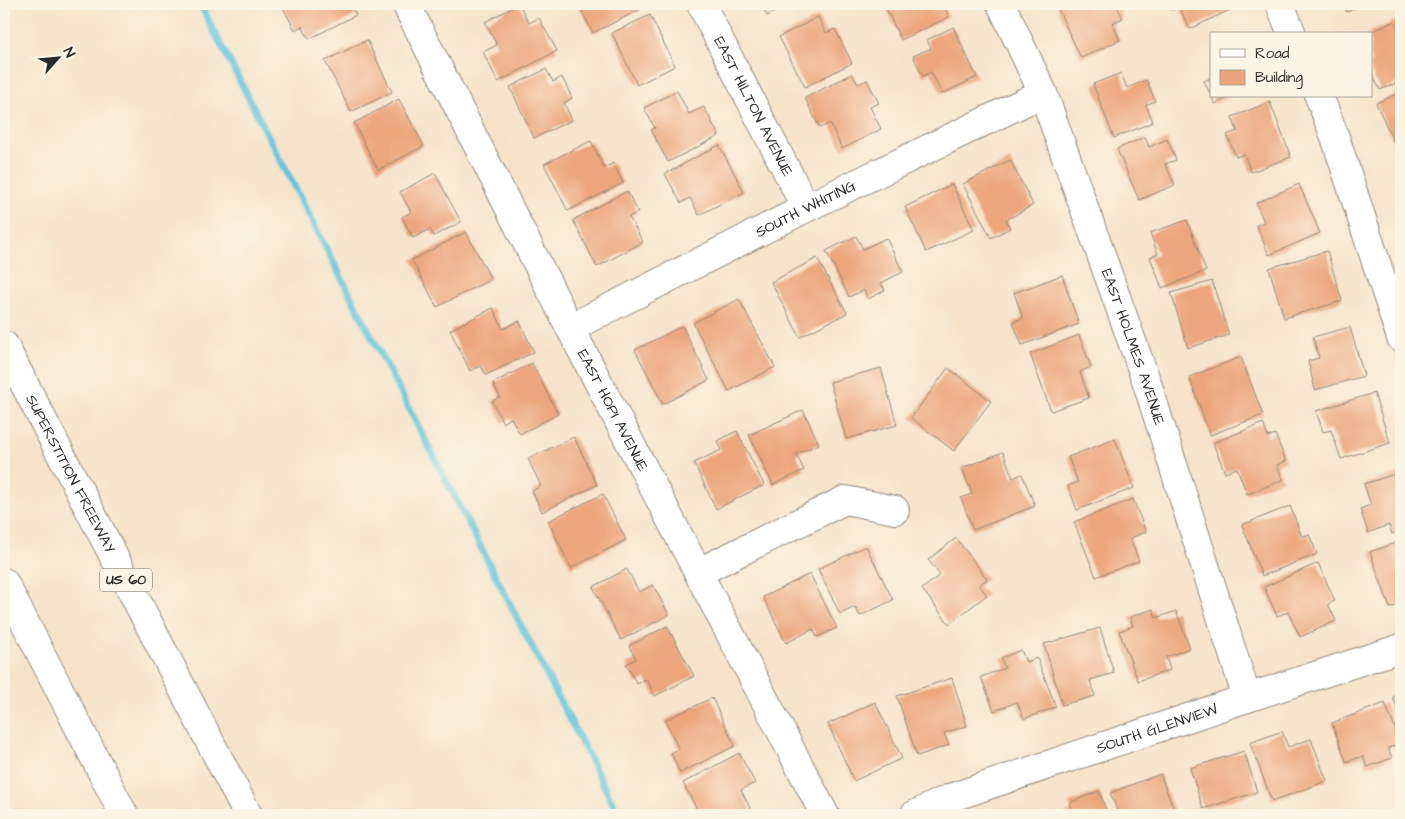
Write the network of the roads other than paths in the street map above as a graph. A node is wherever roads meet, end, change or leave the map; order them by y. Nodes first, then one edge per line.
1 (406, 4) edge
2 (701, 4) edge
3 (1001, 4) edge
4 (1280, 4) edge
5 (1291, 32) edge
6 (1043, 93) junction
7 (1320, 98) edge
8 (806, 208) junction
9 (570, 328) junction
10 (1401, 338) edge
11 (4, 345) edge
12 (895, 510) dead end
13 (699, 572) junction
14 (4, 582) edge
15 (1401, 648) edge
16 (1247, 698) junction
17 (124, 815) edge
18 (248, 815) edge
19 (825, 815) edge
20 (914, 815) edge

1 - 9 main road, EAST HOPI AVENUE
2 - 8 main road, EAST HILTON AVENUE
3 - 6 main road, EAST HOLMES AVENUE
4 - 5 main road
6 - 8 main road, SOUTH WHITING
6 - 16 main road, EAST HOLMES AVENUE
7 - 10 main road
8 - 9 main road, SOUTH WHITING
9 - 13 main road, EAST HOPI AVENUE
11 - 18 main road, SUPERSTITION FREEWAY / US 60
12 - 13 main road
13 - 19 main road, EAST HOPI AVENUE
14 - 17 main road
15 - 16 main road, SOUTH GLENVIEW
16 - 20 main road, SOUTH GLENVIEW

